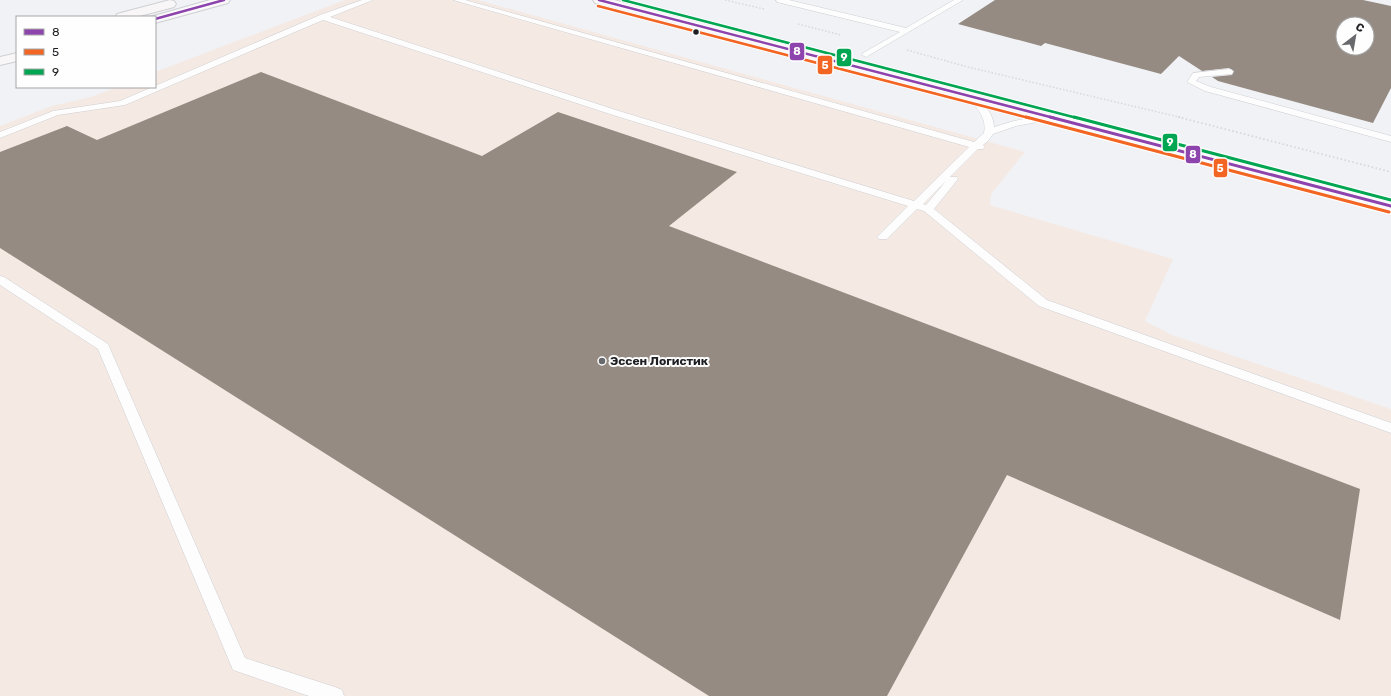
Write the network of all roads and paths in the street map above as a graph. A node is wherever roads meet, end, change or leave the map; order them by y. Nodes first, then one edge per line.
1 (186, 0) edge
2 (224, 0) edge
3 (369, 0) edge
4 (457, 0) edge
5 (600, 0) edge
6 (648, 0) edge
7 (725, 0) edge
8 (780, 0) edge
9 (959, 0) edge
10 (768, 10) dead end
11 (126, 16) edge
12 (323, 17) junction
13 (156, 19) edge
14 (794, 23) dead end
15 (907, 31) junction
16 (846, 36) dead end
17 (16, 45) edge
18 (883, 45) junction
19 (0, 50) edge
20 (866, 55) junction
21 (16, 57) edge
22 (0, 61) edge
23 (1228, 72) dead end
24 (973, 98) junction
25 (1050, 117) junction
26 (990, 132) junction
27 (0, 135) edge
28 (1391, 139) edge
29 (980, 146) junction
30 (1391, 172) edge
31 (1391, 192) edge
32 (1391, 206) edge
33 (928, 210) junction
34 (883, 237) dead end
35 (0, 280) edge
36 (1391, 428) edge
37 (335, 696) edge

1 - 11 main road
2 - 13 main road
3 - 12 lane
4 - 29 lane
5 - 24 main road
6 - 20 main road
7 - 10 path
8 - 15 lane
9 - 15 lane
12 - 27 lane
12 - 33 lane
14 - 16 path
15 - 18 lane
17 - 19 main road
18 - 20 lane
18 - 30 path
20 - 31 main road
21 - 22 main road
23 - 28 lane
24 - 25 main road
24 - 26 lane
25 - 26 lane
25 - 32 main road
26 - 29 lane
26 - 34 lane
29 - 33 lane
33 - 36 lane
35 - 37 lane

